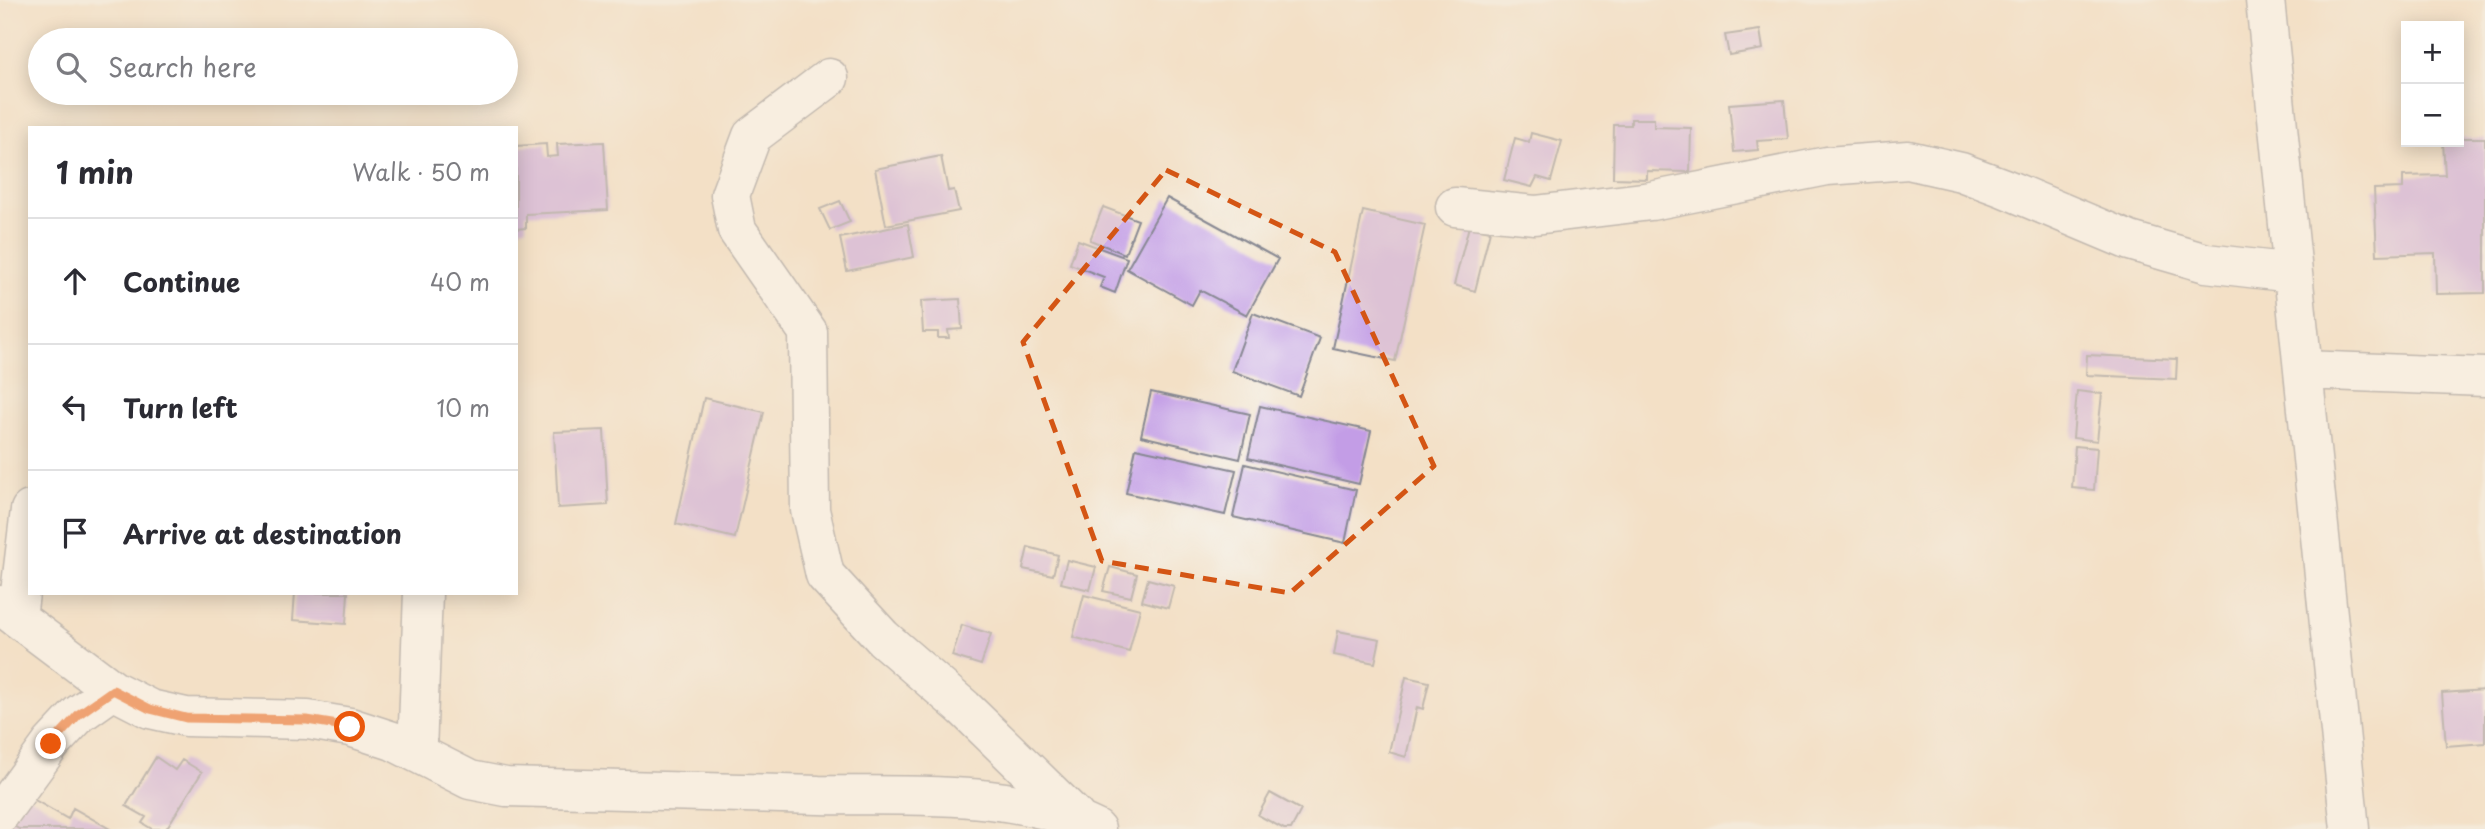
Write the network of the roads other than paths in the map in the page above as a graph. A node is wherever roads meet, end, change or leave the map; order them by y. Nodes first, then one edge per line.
1 (2264, 0) edge
2 (829, 78) dead end
3 (1455, 207) dead end
4 (2293, 273) junction
5 (2303, 370) junction
6 (2485, 377) edge
7 (28, 520) edge
8 (423, 595) edge
9 (9, 611) edge
10 (113, 690) junction
11 (417, 752) junction
12 (0, 814) edge
13 (1088, 825) edge
14 (2350, 829) edge

1 - 4 street
2 - 13 street
3 - 4 street
4 - 5 street
5 - 6 street
5 - 14 street
7 - 9 street
8 - 11 street
9 - 10 street
10 - 11 street
10 - 12 street
11 - 13 street

